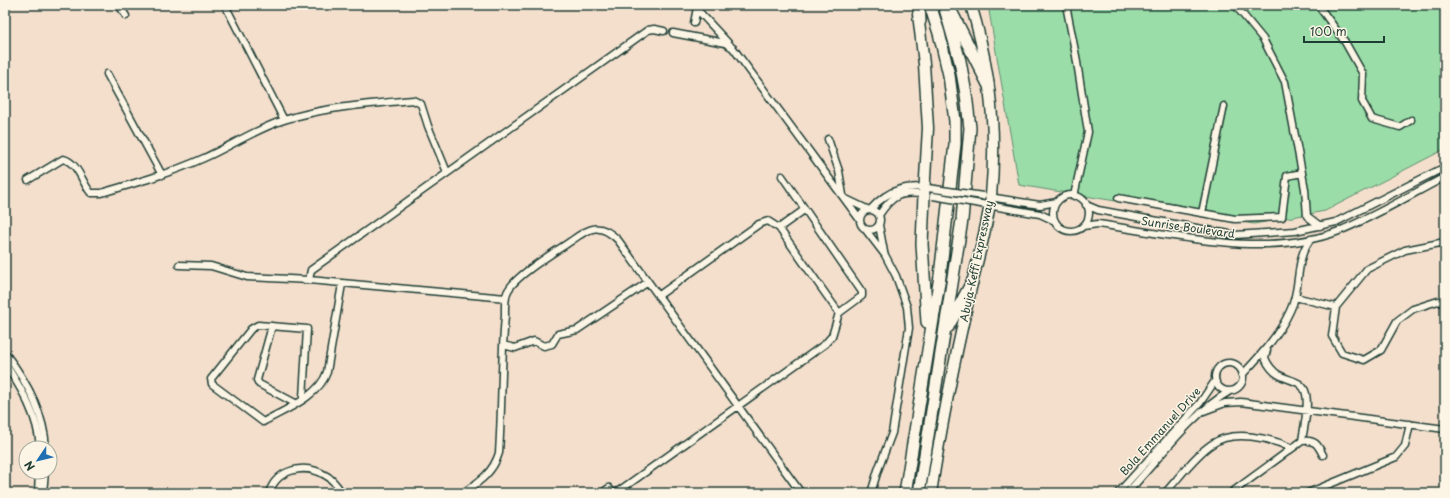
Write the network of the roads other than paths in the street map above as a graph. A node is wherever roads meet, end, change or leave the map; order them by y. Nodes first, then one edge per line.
1 (119, 5) edge
2 (225, 5) edge
3 (915, 5) edge
4 (919, 5) edge
5 (930, 5) edge
6 (944, 5) edge
7 (948, 5) edge
8 (971, 5) edge
9 (1066, 5) edge
10 (1235, 5) edge
11 (1318, 5) edge
12 (696, 7) edge
13 (126, 16) dead end
14 (920, 21) junction
15 (694, 23) dead end
16 (664, 31) dead end
17 (673, 33) dead end
18 (733, 48) junction
19 (107, 74) dead end
20 (988, 84) junction
21 (1224, 106) dead end
22 (284, 120) junction
23 (1411, 120) dead end
24 (828, 139) dead end
25 (1445, 167) edge
26 (447, 172) junction
27 (1302, 173) junction
28 (162, 175) junction
29 (782, 176) dead end
30 (1445, 177) edge
31 (28, 180) dead end
32 (929, 192) junction
33 (1074, 196) junction
34 (844, 197) junction
35 (1118, 198) dead end
36 (986, 201) junction
37 (1057, 202) junction
38 (1086, 205) junction
39 (804, 210) junction
40 (870, 210) junction
41 (1202, 213) junction
42 (879, 215) junction
43 (860, 220) junction
44 (1055, 221) junction
45 (879, 225) junction
46 (1084, 226) junction
47 (1320, 226) junction
48 (779, 228) junction
49 (865, 229) junction
50 (1311, 239) junction
51 (1445, 242) edge
52 (885, 256) junction
53 (179, 265) dead end
54 (309, 280) junction
55 (648, 282) junction
56 (972, 282) junction
57 (342, 284) junction
58 (658, 296) junction
59 (1295, 297) junction
60 (506, 298) junction
61 (1445, 304) edge
62 (1336, 308) junction
63 (839, 313) junction
64 (272, 326) junction
65 (944, 335) junction
66 (928, 340) junction
67 (503, 345) junction
68 (1267, 349) junction
69 (5, 353) edge
70 (5, 363) edge
71 (1242, 375) junction
72 (1215, 381) junction
73 (1230, 391) junction
74 (303, 398) junction
75 (295, 403) junction
76 (737, 406) junction
77 (1306, 411) junction
78 (1200, 412) junction
79 (1410, 424) junction
80 (1445, 429) edge
81 (40, 440) edge
82 (46, 440) edge
83 (1302, 441) junction
84 (1292, 448) junction
85 (1323, 455) dead end
86 (39, 480) edge
87 (44, 480) edge
88 (38, 493) edge
89 (43, 493) edge
90 (269, 493) edge
91 (342, 493) edge
92 (463, 493) edge
93 (602, 493) edge
94 (615, 493) edge
95 (801, 493) edge
96 (871, 493) edge
97 (905, 493) edge
98 (919, 493) edge
99 (931, 493) edge
100 (1118, 493) edge
101 (1127, 493) edge
102 (1165, 493) edge
103 (1231, 493) edge
104 (1308, 493) edge

1 - 13 street
2 - 22 street
3 - 14 highway
4 - 14 highway
5 - 66 highway
6 - 65 highway, Abuja-Keffi Expressway
7 - 20 highway
8 - 20 highway, Abuja-Keffi Expressway
9 - 33 street
10 - 27 street
11 - 23 street
12 - 15 street
12 - 18 street
14 - 32 highway
16 - 26 street
17 - 18 street
18 - 34 street
19 - 28 street
20 - 36 highway, Abuja-Keffi Expressway
21 - 41 street
22 - 26 street
22 - 28 street
24 - 34 street
25 - 47 street, Sunrise Boulevard
26 - 54 street
27 - 41 street
27 - 47 street
28 - 31 street
29 - 39 street
30 - 50 street, Sunrise Boulevard
32 - 36 street, bridge
32 - 40 street
32 - 42 street
32 - 66 highway
33 - 37 street
33 - 38 street
34 - 40 street
34 - 43 street
35 - 41 street
36 - 37 street
36 - 44 street
36 - 56 highway, Abuja-Keffi Expressway
37 - 44 street
38 - 46 street
38 - 47 street, Sunrise Boulevard
39 - 48 street
39 - 63 street
40 - 42 street
40 - 43 street
42 - 45 street
43 - 49 street
44 - 46 street
45 - 49 street
45 - 52 street
46 - 50 street, Sunrise Boulevard
48 - 58 street
48 - 63 street
49 - 52 street
50 - 59 street
51 - 62 street
52 - 96 street
53 - 54 street
54 - 57 street
55 - 58 street
55 - 60 street
55 - 67 street
56 - 65 highway
56 - 99 highway, Abuja-Keffi Expressway
57 - 60 street
57 - 74 street
58 - 76 street
59 - 62 street
59 - 68 street
60 - 67 street
61 - 62 street
63 - 76 street
64 - 74 street
64 - 75 street
64 - 75 street
65 - 98 highway, Abuja-Keffi Expressway
66 - 97 highway
67 - 92 street
68 - 71 street
68 - 77 street
69 - 82 street
70 - 81 street
71 - 72 street
71 - 73 street
72 - 73 street
72 - 100 street, Bola Emmanuel Drive
73 - 78 street, Bola Emmanuel Drive
74 - 75 street
76 - 94 street
76 - 95 street
77 - 78 street
77 - 79 street
77 - 83 street
78 - 101 street, Bola Emmanuel Drive
79 - 80 street
79 - 104 street
83 - 84 street
83 - 85 street
84 - 102 street
84 - 103 street
86 - 88 street
87 - 89 street
90 - 91 street
93 - 94 street

